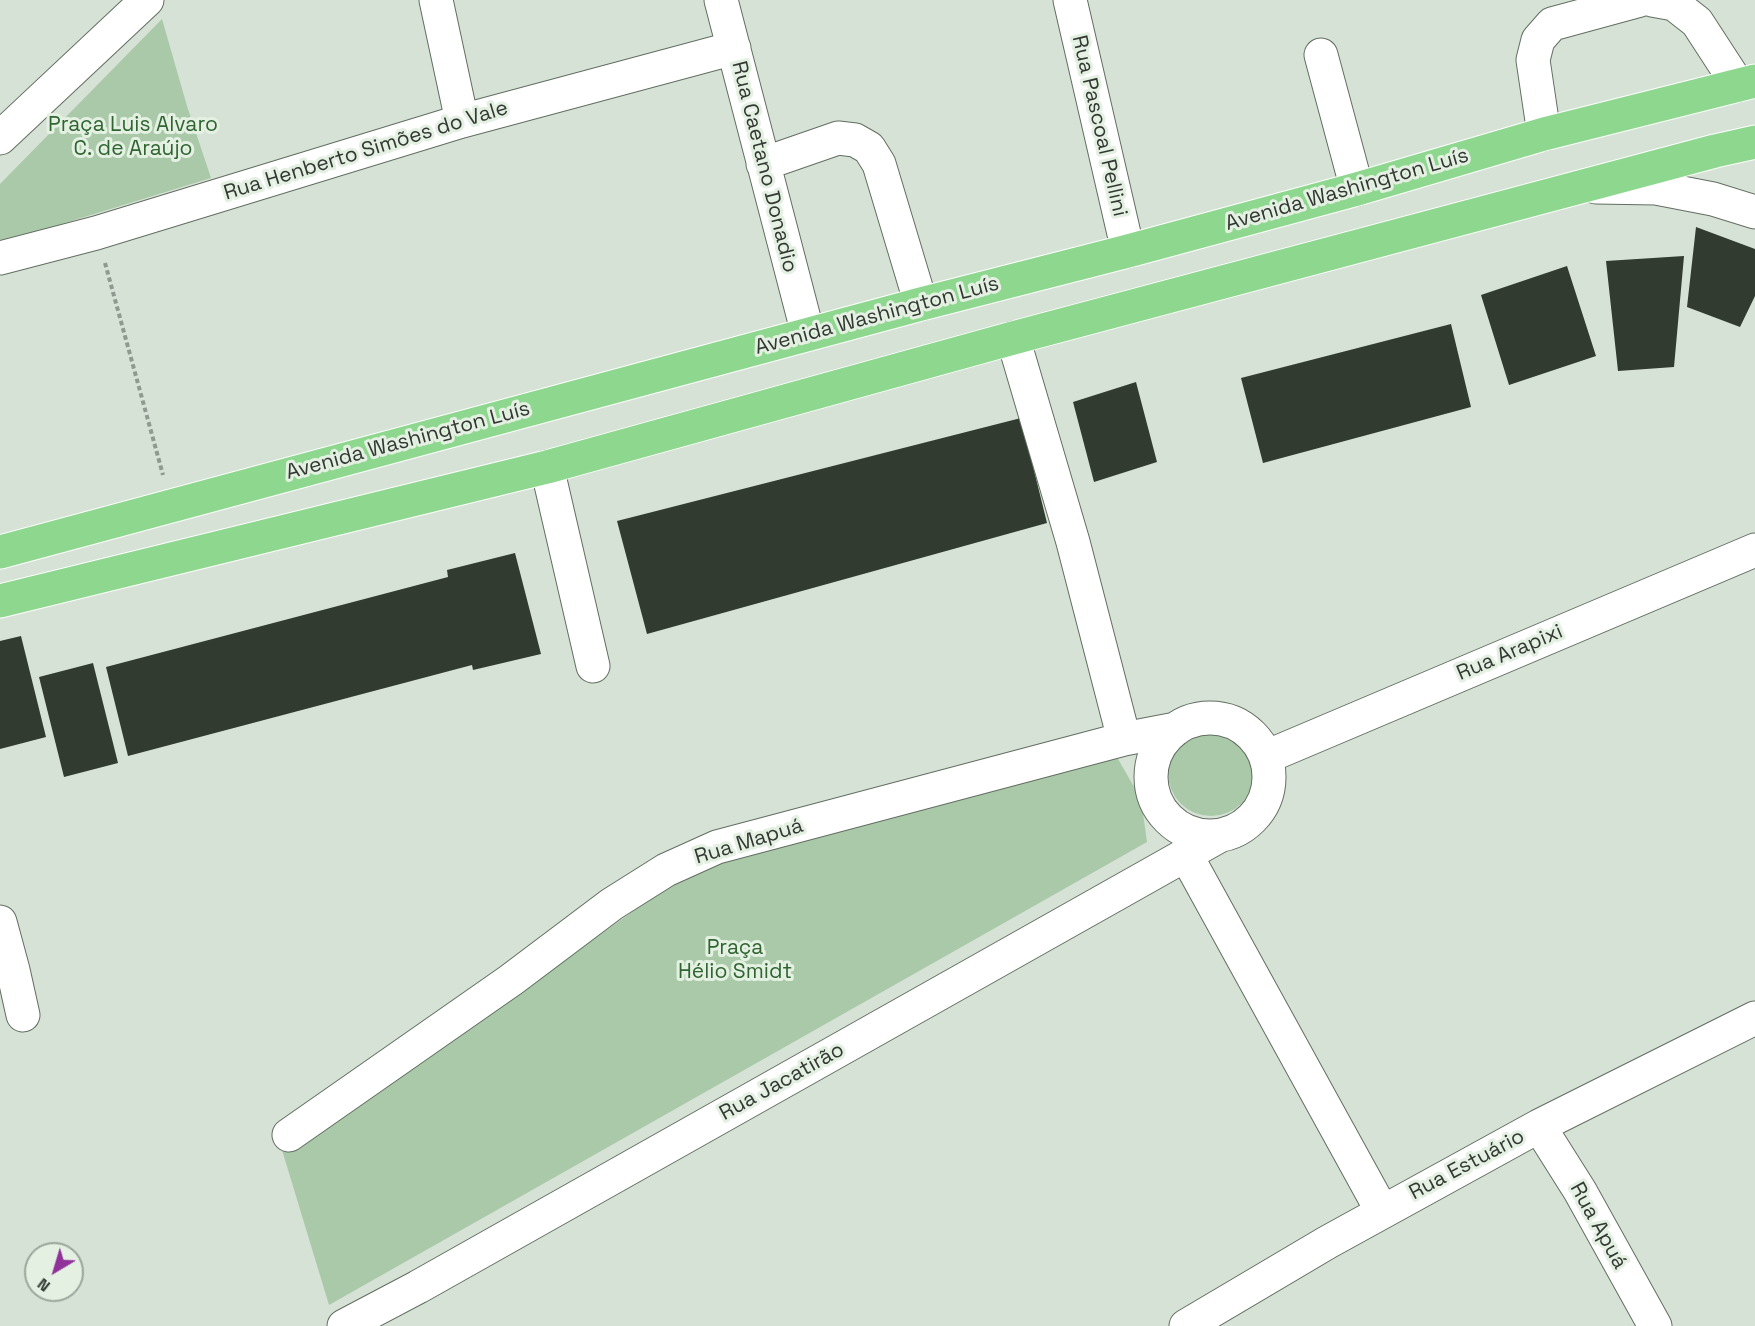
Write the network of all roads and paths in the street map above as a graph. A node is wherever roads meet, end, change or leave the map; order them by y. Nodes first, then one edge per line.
1 (147, 0) edge
2 (436, 0) edge
3 (721, 0) edge
4 (1070, 0) edge
5 (1640, 0) edge
6 (1652, 0) edge
7 (734, 48) junction
8 (1320, 56) dead end
9 (1746, 83) edge
10 (462, 121) junction
11 (1544, 134) junction
12 (0, 138) edge
13 (1755, 142) edge
14 (763, 164) junction
15 (1579, 187) junction
16 (1357, 189) junction
17 (1755, 212) edge
18 (96, 233) junction
19 (1128, 251) junction
20 (0, 258) edge
21 (921, 304) junction
22 (807, 334) junction
23 (1013, 338) junction
24 (547, 467) junction
25 (171, 505) junction
26 (1755, 550) edge
27 (0, 552) edge
28 (0, 602) edge
29 (593, 666) dead end
30 (1176, 729) junction
31 (1124, 739) junction
32 (1266, 757) junction
33 (1219, 836) junction
34 (1186, 855) junction
35 (0, 922) edge
36 (23, 1015) dead end
37 (1755, 1018) edge
38 (1539, 1126) junction
39 (289, 1135) dead end
40 (1382, 1211) junction
41 (344, 1326) edge
42 (1186, 1326) edge
43 (1655, 1326) edge

1 - 12 street
2 - 10 street
3 - 7 street, Rua Caetano Donadio
4 - 19 street, Rua Pascoal Pellini
5 - 11 street
6 - 9 street
7 - 10 street, Rua Henberto Simões do Vale
7 - 14 street, Rua Caetano Donadio
8 - 16 street
9 - 11 highway, Avenida Washington Luís
10 - 18 street, Rua Henberto Simões do Vale
11 - 16 highway, Avenida Washington Luís
13 - 15 highway
14 - 21 street
14 - 22 street, Rua Caetano Donadio
15 - 17 street
15 - 23 highway
16 - 19 highway, Avenida Washington Luís
18 - 20 street, Rua Henberto Simões do Vale
18 - 25 path
19 - 21 highway, Avenida Washington Luís
21 - 22 highway, Avenida Washington Luís
22 - 25 highway, Avenida Washington Luís
23 - 24 highway
23 - 31 street
24 - 28 highway
24 - 29 street
25 - 27 highway, Avenida Washington Luís
26 - 32 street, Rua Arapixi
30 - 31 street, Rua Mapuá
30 - 32 street
30 - 33 street
31 - 39 street, Rua Mapuá
32 - 33 street
33 - 34 street, Rua Jacatirão
34 - 40 street
34 - 41 street, Rua Jacatirão
35 - 36 street
37 - 38 street, Rua Estuário
38 - 40 street, Rua Estuário
38 - 43 street, Rua Apuá
40 - 42 street, Rua Estuário

